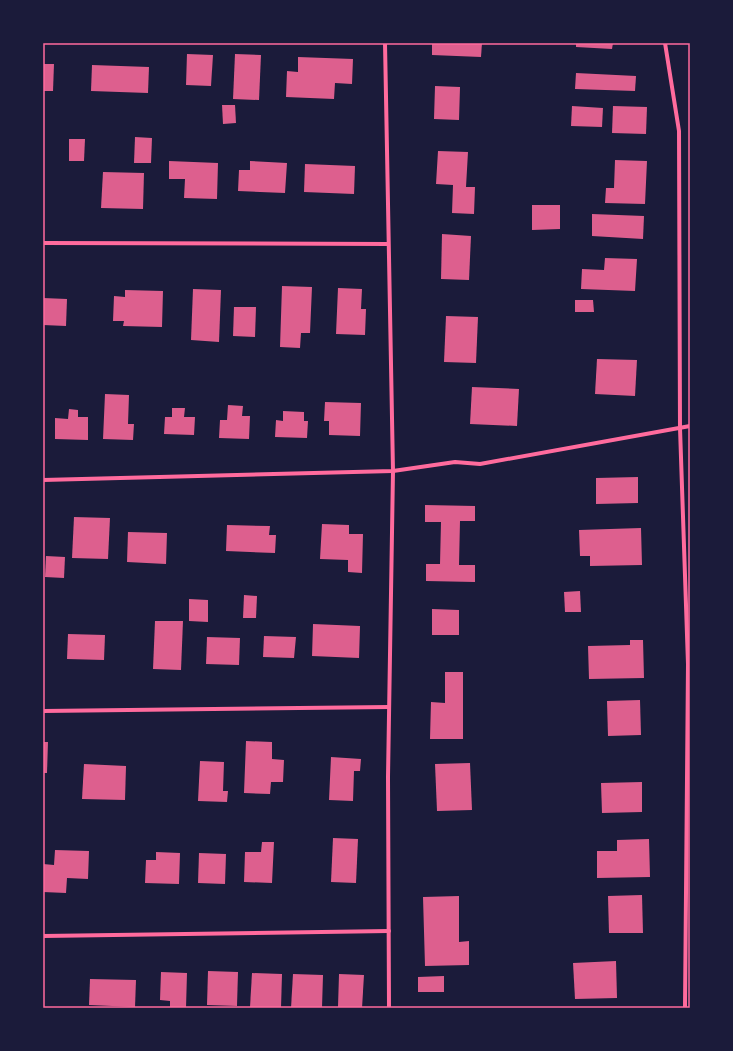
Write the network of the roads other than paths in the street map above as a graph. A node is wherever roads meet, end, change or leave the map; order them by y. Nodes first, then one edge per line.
1 (385, 43) edge
2 (665, 43) edge
3 (43, 243) edge
4 (388, 244) junction
5 (690, 426) edge
6 (680, 428) junction
7 (393, 471) junction
8 (43, 480) edge
9 (389, 707) junction
10 (43, 711) edge
11 (390, 931) junction
12 (43, 936) edge
13 (389, 1008) edge
14 (684, 1008) edge

1 - 4 street
2 - 6 street
3 - 4 street
4 - 7 street
5 - 6 street
6 - 7 street
6 - 14 street
7 - 8 street
7 - 9 street
9 - 10 street
9 - 11 street
11 - 12 street
11 - 13 street

